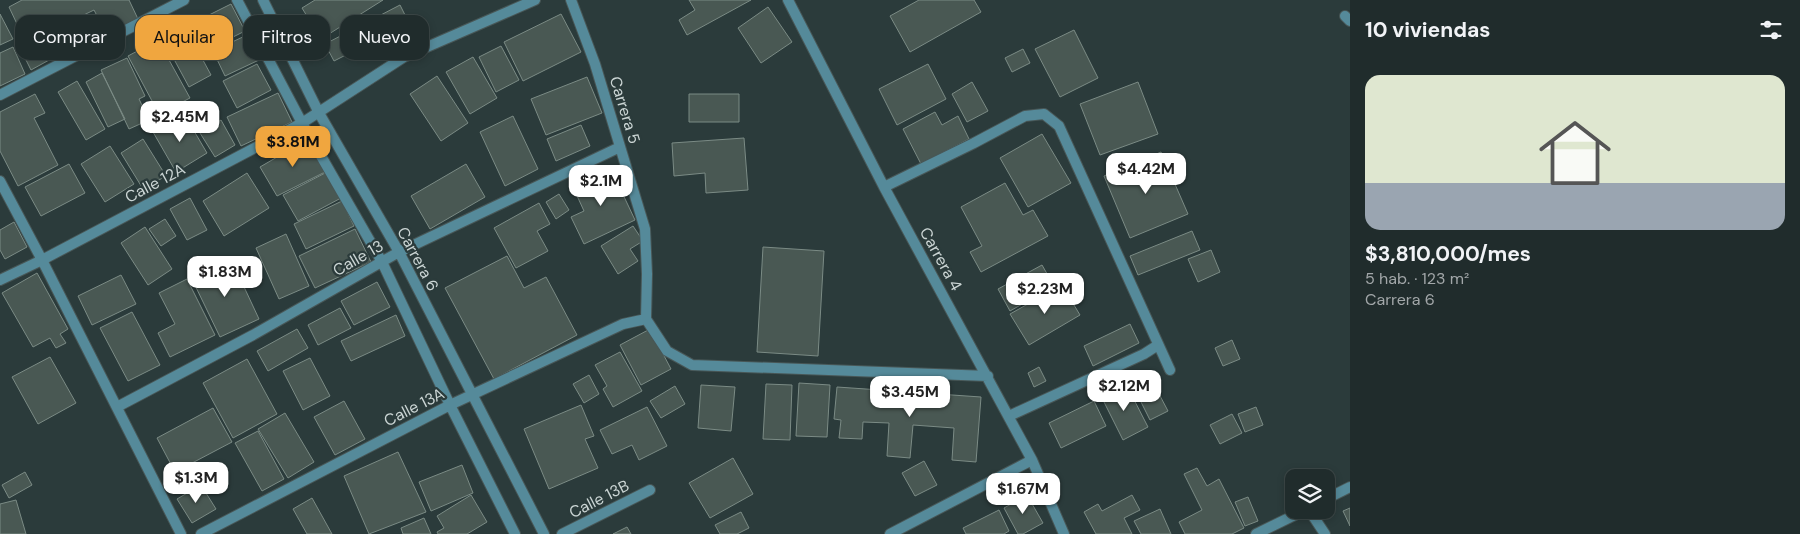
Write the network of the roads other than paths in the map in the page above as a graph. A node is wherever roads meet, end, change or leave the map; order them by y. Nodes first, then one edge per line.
1 (184, 0) edge
2 (237, 0) edge
3 (263, 0) edge
4 (535, 0) edge
5 (571, 0) edge
6 (788, 0) edge
7 (0, 95) edge
8 (319, 112) junction
9 (302, 123) junction
10 (620, 147) junction
11 (0, 181) edge
12 (884, 187) junction
13 (398, 252) junction
14 (42, 260) junction
15 (382, 262) junction
16 (0, 280) edge
17 (646, 319) junction
18 (1158, 345) junction
19 (1170, 370) dead end
20 (988, 376) junction
21 (473, 394) junction
22 (450, 405) junction
23 (117, 407) junction
24 (1009, 416) junction
25 (1032, 460) junction
26 (1350, 487) edge
27 (650, 490) dead end
28 (1335, 494) edge
29 (1287, 519) edge
30 (1315, 519) edge
31 (181, 534) edge
32 (201, 534) edge
33 (515, 534) edge
34 (544, 534) edge
35 (562, 534) edge
36 (890, 534) edge
37 (1064, 534) edge
38 (1256, 534) edge
39 (1325, 534) edge

1 - 7 street
2 - 9 street, Carrera 6
3 - 8 street, Carrera 6
4 - 8 street, Calle 12A
5 - 10 street, Carrera 5
6 - 12 street, Carrera 4
8 - 9 street, Calle 12A
8 - 13 street, Carrera 6
9 - 14 street, Calle 12A
9 - 15 street, Carrera 6
10 - 13 street, Calle 13
10 - 17 street, Carrera 5
11 - 14 street
12 - 18 street
12 - 20 street, Carrera 4
13 - 15 street, Calle 13
13 - 21 street, Carrera 6
14 - 16 street, Calle 12A
14 - 23 street
15 - 22 street, Carrera 6
15 - 23 street, Calle 13
17 - 20 street
17 - 21 street, Calle 13A
18 - 19 street
18 - 24 street
20 - 24 street, Carrera 4
21 - 22 street, Calle 13A
21 - 34 street, Carrera 6
22 - 32 street, Calle 13A
22 - 33 street, Carrera 6
23 - 31 street
24 - 25 street, Carrera 4
25 - 36 street
25 - 37 street, Carrera 4
26 - 28 street
27 - 35 street, Calle 13B
29 - 38 street
30 - 39 street

